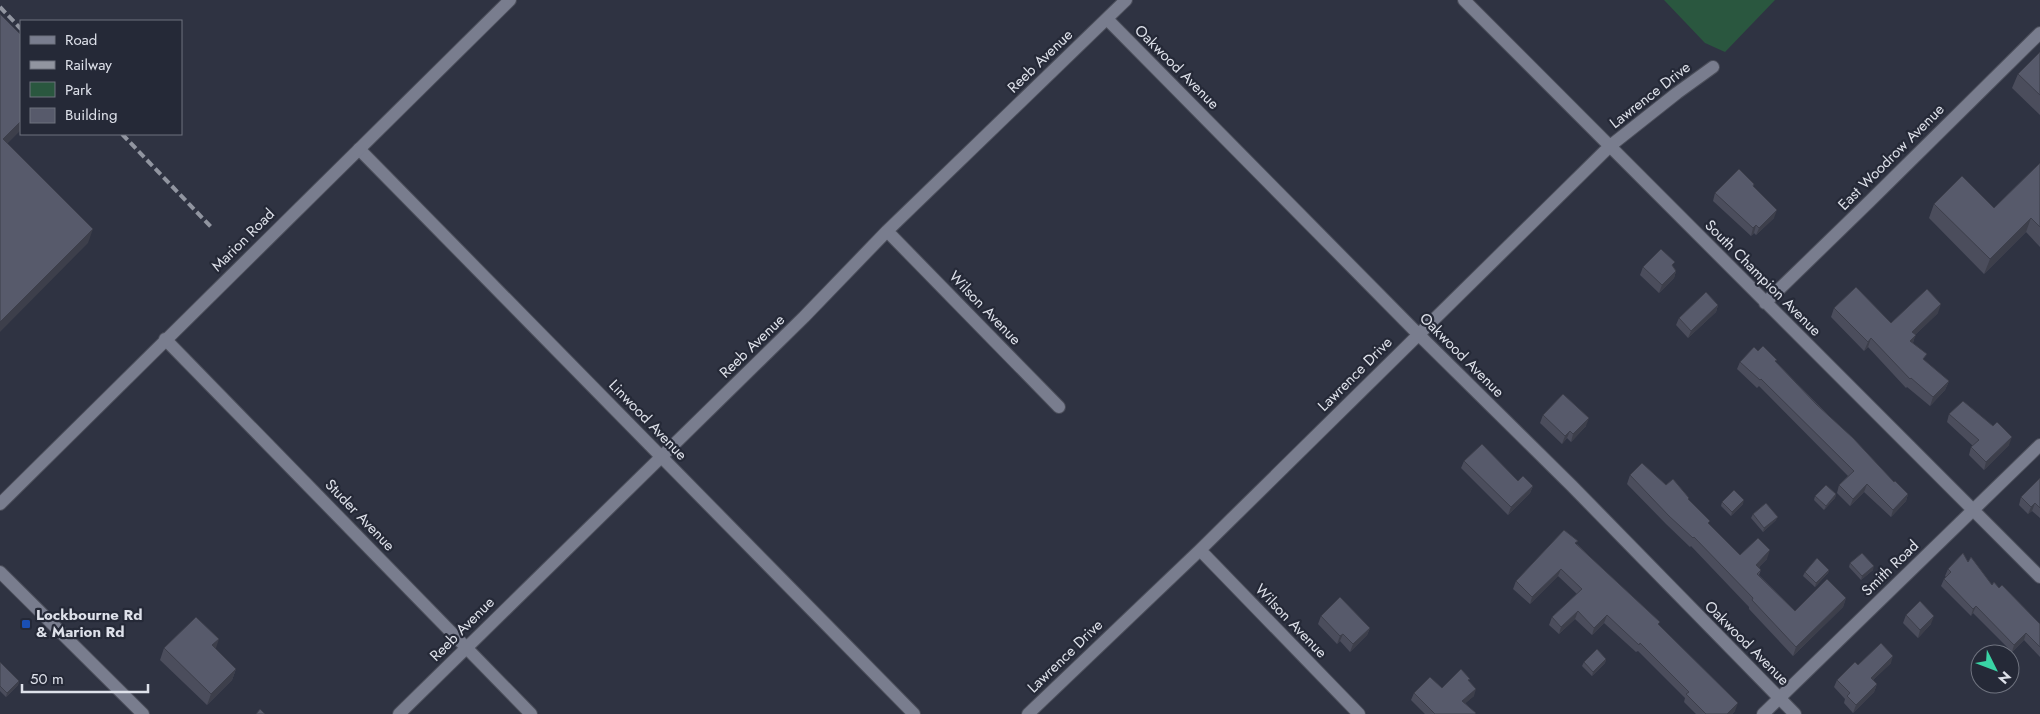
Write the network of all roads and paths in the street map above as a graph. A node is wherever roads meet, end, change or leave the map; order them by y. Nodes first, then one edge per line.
1 (510, 0) edge
2 (1126, 0) edge
3 (1464, 0) edge
4 (1106, 19) junction
5 (2040, 33) edge
6 (1714, 67) dead end
7 (1610, 146) junction
8 (358, 149) junction
9 (887, 231) junction
10 (1764, 303) junction
11 (1419, 335) junction
12 (165, 339) junction
13 (1059, 407) dead end
14 (2040, 445) edge
15 (661, 457) junction
16 (0, 504) edge
17 (1973, 509) junction
18 (1200, 550) junction
19 (0, 572) edge
20 (2040, 577) edge
21 (466, 647) junction
22 (1780, 698) junction
23 (143, 714) edge
24 (399, 714) edge
25 (531, 714) edge
26 (914, 714) edge
27 (1028, 714) edge
28 (1359, 714) edge
29 (1763, 714) edge
30 (1795, 714) edge

1 - 8 street, Marion Road
2 - 4 street, Reeb Avenue
3 - 7 street, South Champion Avenue
4 - 9 street, Reeb Avenue
4 - 11 street, Oakwood Avenue
5 - 10 street, East Woodrow Avenue
6 - 7 street, Lawrence Drive
7 - 10 street, South Champion Avenue
7 - 11 street, Lawrence Drive
8 - 12 street, Marion Road
8 - 15 street, Linwood Avenue
9 - 13 street, Wilson Avenue
9 - 15 street, Reeb Avenue
10 - 17 street, South Champion Avenue
11 - 18 street, Lawrence Drive
11 - 22 street, Oakwood Avenue
12 - 16 street, Marion Road
12 - 21 street, Studer Avenue
14 - 17 street, Smith Road
15 - 21 street, Reeb Avenue
15 - 26 street, Linwood Avenue
17 - 20 street, South Champion Avenue
17 - 22 street, Smith Road
18 - 27 street, Lawrence Drive
18 - 28 street, Wilson Avenue
19 - 23 street
21 - 24 street, Reeb Avenue
21 - 25 street, Studer Avenue
22 - 29 street, Smith Road
22 - 30 street, Oakwood Avenue

